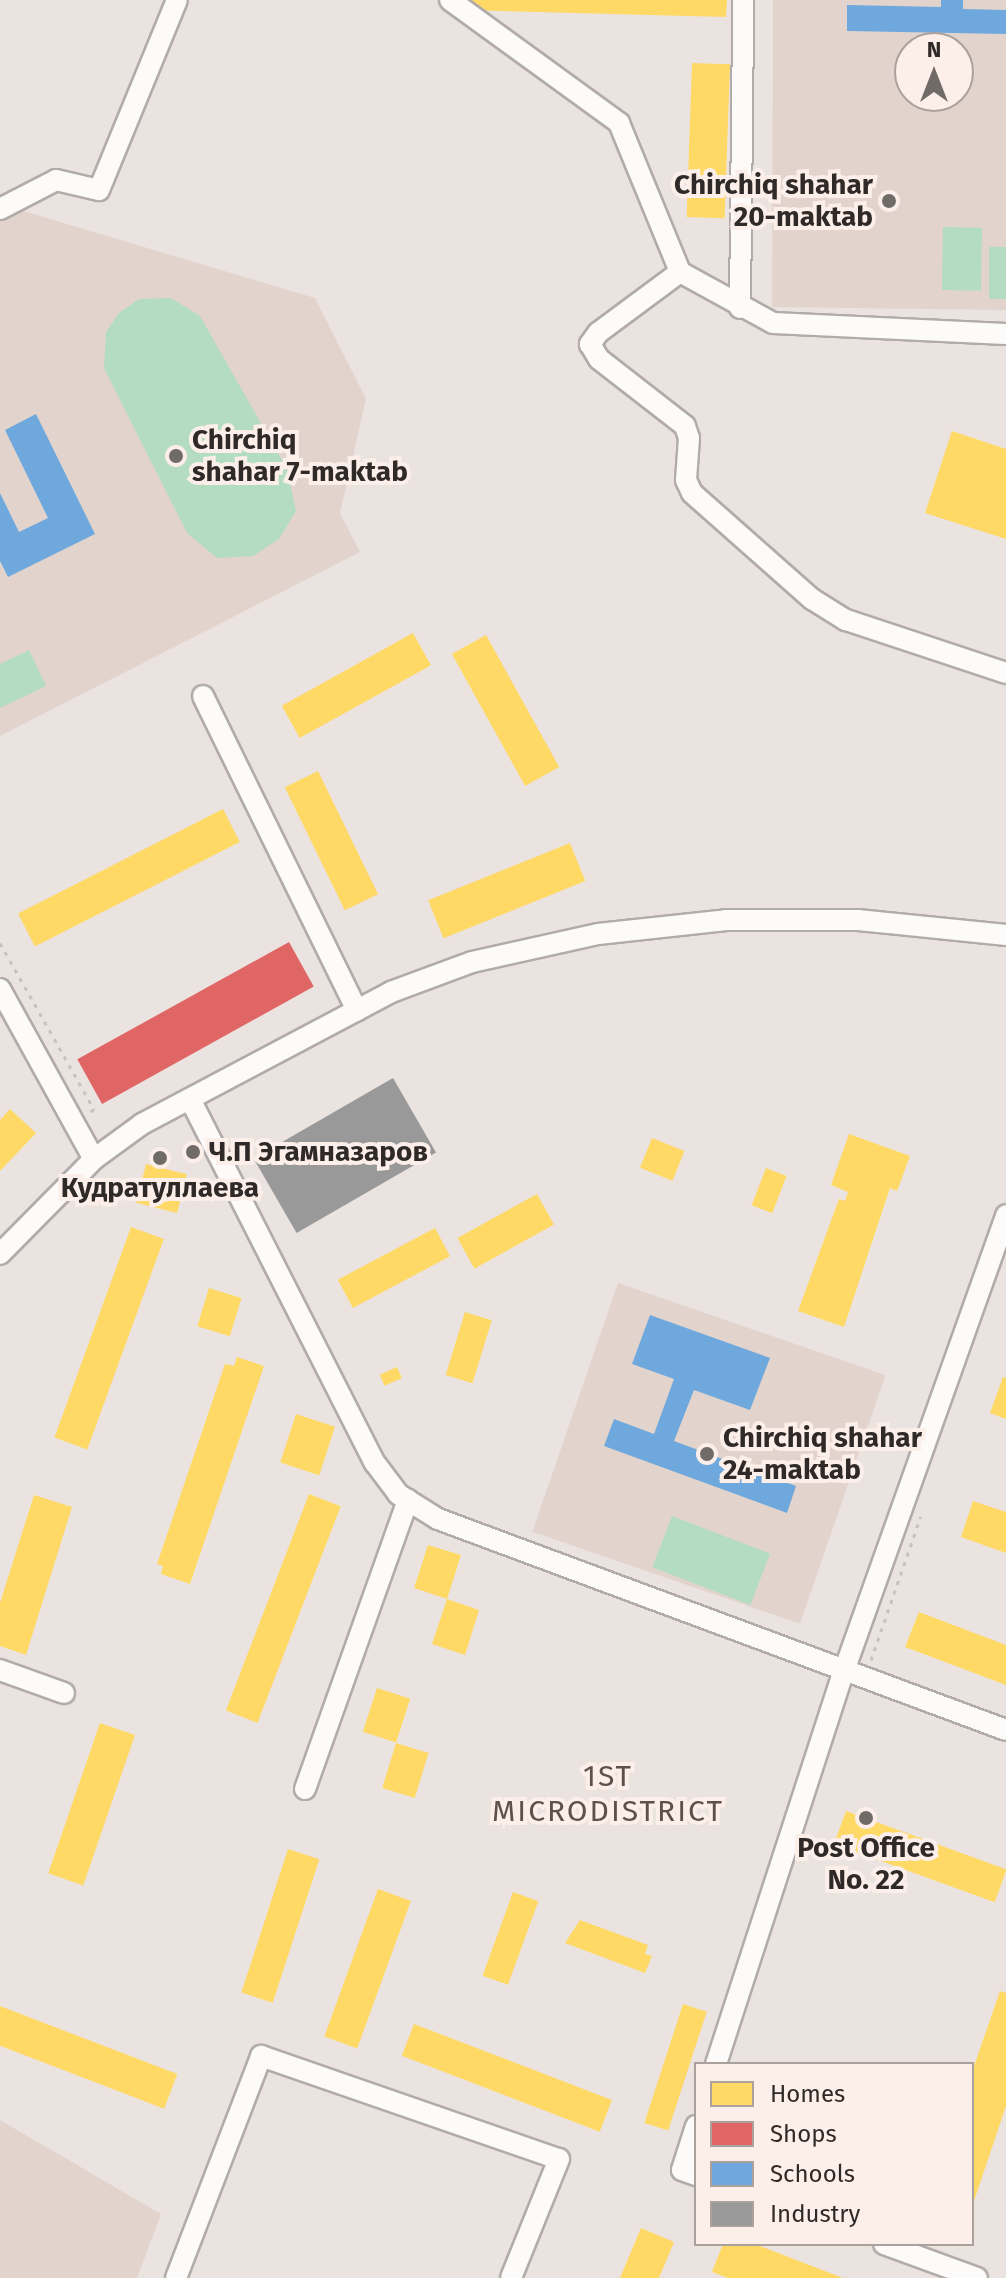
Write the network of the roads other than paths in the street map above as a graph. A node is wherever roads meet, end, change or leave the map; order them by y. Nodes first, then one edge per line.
1 (177, 0) edge
2 (450, 0) edge
3 (743, 0) edge
4 (0, 209) edge
5 (680, 272) junction
6 (740, 308) junction
7 (1006, 334) edge
8 (1006, 673) edge
9 (203, 696) dead end
10 (1006, 935) edge
11 (0, 989) edge
12 (357, 1010) junction
13 (190, 1099) junction
14 (94, 1159) junction
15 (1006, 1215) edge
16 (0, 1254) edge
17 (408, 1500) junction
18 (0, 1670) edge
19 (844, 1671) junction
20 (64, 1693) dead end
21 (1006, 1730) edge
22 (305, 1789) dead end
23 (717, 2062) edge
24 (694, 2132) edge
25 (694, 2174) edge
26 (889, 2246) edge
27 (176, 2278) edge
28 (511, 2278) edge
29 (977, 2278) edge

1 - 4 street
2 - 5 street
3 - 6 street
5 - 6 street
5 - 8 street
6 - 7 street
9 - 12 street
10 - 12 street
11 - 14 street
12 - 13 street
13 - 14 street
13 - 17 street
14 - 16 street
15 - 19 street
17 - 19 street
17 - 22 street
18 - 20 street
19 - 21 street
19 - 23 street
24 - 25 street
26 - 29 street
27 - 28 street

